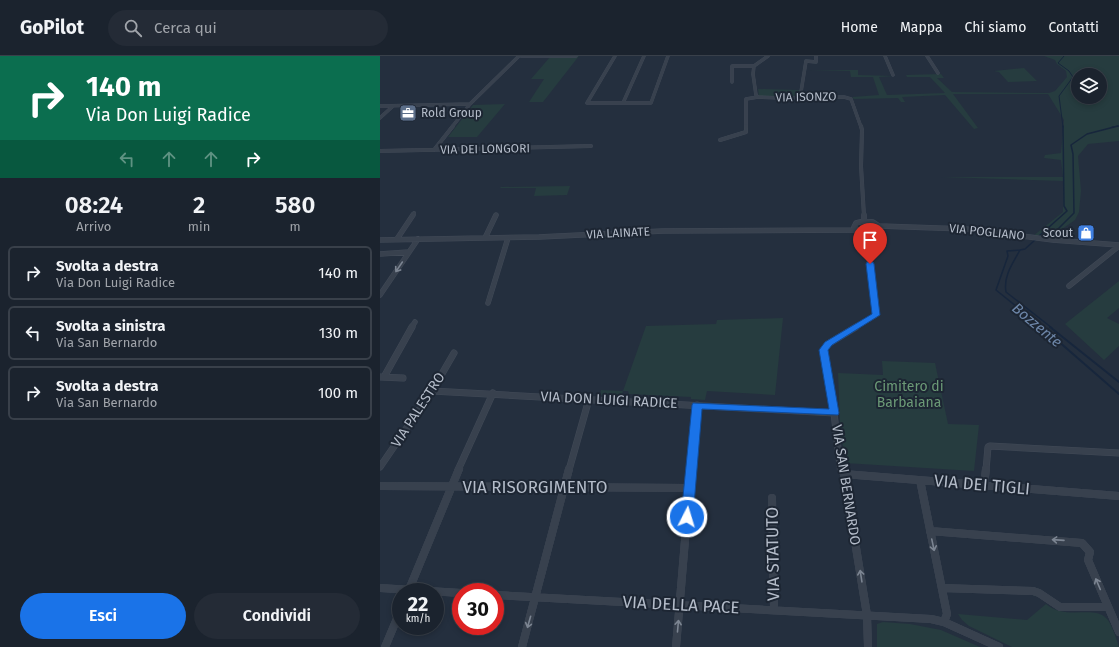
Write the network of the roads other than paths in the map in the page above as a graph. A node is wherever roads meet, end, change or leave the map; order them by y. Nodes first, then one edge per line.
1 (520, 56) edge
2 (560, 56) edge
3 (576, 56) edge
4 (615, 56) edge
5 (644, 56) edge
6 (668, 56) edge
7 (768, 56) edge
8 (816, 56) edge
9 (885, 56) edge
10 (927, 56) edge
11 (754, 66) junction
12 (938, 73) dead end
13 (893, 75) dead end
14 (732, 82) dead end
15 (758, 97) junction
16 (800, 98) junction
17 (623, 103) junction
18 (470, 104) junction
19 (380, 106) edge
20 (393, 106) junction
21 (380, 118) edge
22 (720, 140) dead end
23 (591, 146) dead end
24 (434, 150) junction
25 (380, 151) edge
26 (414, 213) dead end
27 (496, 215) dead end
28 (864, 221) junction
29 (879, 226) junction
30 (856, 230) junction
31 (866, 232) junction
32 (485, 238) junction
33 (508, 238) junction
34 (397, 239) junction
35 (418, 239) junction
36 (380, 240) edge
37 (1119, 246) edge
38 (409, 252) junction
39 (380, 254) edge
40 (1069, 286) dead end
41 (380, 295) edge
42 (488, 303) dead end
43 (415, 322) dead end
44 (454, 353) dead end
45 (382, 377) edge
46 (403, 378) dead end
47 (432, 391) junction
48 (493, 394) junction
49 (589, 399) junction
50 (697, 405) junction
51 (834, 413) junction
52 (1119, 453) edge
53 (380, 468) edge
54 (844, 474) junction
55 (920, 480) junction
56 (984, 485) junction
57 (380, 486) edge
58 (451, 486) junction
59 (564, 487) junction
60 (690, 488) junction
61 (1119, 496) edge
62 (772, 498) dead end
63 (930, 531) junction
64 (411, 583) edge
65 (380, 588) edge
66 (942, 588) junction
67 (392, 589) edge
68 (504, 595) edge
69 (536, 597) junction
70 (679, 606) junction
71 (1108, 607) junction
72 (774, 609) junction
73 (867, 615) junction
74 (944, 622) junction
75 (392, 630) edge
76 (1119, 632) edge
77 (385, 647) edge
78 (522, 647) edge
79 (676, 647) edge
80 (868, 647) edge
81 (999, 647) edge

1 - 2 street
1 - 18 street
2 - 3 street
4 - 17 street
5 - 17 street
6 - 17 street
7 - 11 street
8 - 16 street
9 - 13 street
10 - 12 street
11 - 14 street
11 - 15 street, VIA ISONZO
15 - 16 street, VIA ISONZO
15 - 22 street
16 - 28 street, VIA ISONZO
18 - 20 street
18 - 24 street
19 - 20 street
20 - 21 street
23 - 24 street, VIA DEI LONGORI
24 - 25 street, VIA DEI LONGORI
26 - 34 street
27 - 32 street
28 - 29 street, VIA POGLIANO
28 - 30 street
29 - 31 street, VIA POGLIANO
29 - 37 street, VIA POGLIANO
30 - 31 street
30 - 33 street, VIA LAINATE
31 - 51 street, VIA SAN BERNARDO
32 - 33 street, VIA LAINATE
32 - 35 street, VIA LAINATE
33 - 42 street
34 - 35 street, VIA LAINATE
34 - 36 street, VIA LAINATE
35 - 38 street
37 - 40 street
38 - 39 street
38 -> 41 street
43 - 45 street
44 - 47 street, VIA PALESTRO
45 - 46 street
47 - 48 street, VIA DON LUIGI RADICE
47 - 53 street, VIA PALESTRO
48 - 49 street, VIA DON LUIGI RADICE
48 - 58 street
49 - 50 street, VIA DON LUIGI RADICE
49 - 59 street
50 - 51 street, VIA DON LUIGI RADICE
50 - 60 street
51 - 54 street, VIA SAN BERNARDO
52 - 56 street
54 - 55 street, VIA DEI TIGLI
73 -> 54 street, VIA SAN BERNARDO
55 - 56 street, VIA DEI TIGLI
55 - 63 street
56 - 61 street, VIA DEI TIGLI
57 - 58 street, VIA RISORGIMENTO
58 - 59 street, VIA RISORGIMENTO
58 - 64 street
59 - 60 street, VIA RISORGIMENTO
59 - 69 street
60 - 70 street
62 - 72 street, VIA STATUTO
63 -> 66 street
71 -> 63 street
65 - 67 street
66 - 71 street
66 - 74 street
68 - 69 street, VIA DELLA PACE
69 - 70 street, VIA DELLA PACE
69 -> 78 street
70 - 72 street, VIA DELLA PACE
79 -> 70 street
71 - 76 street
72 - 73 street, VIA DELLA PACE
73 - 74 street, VIA DELLA PACE
73 - 80 street, VIA SAN BERNARDO
74 - 81 street, VIA DELLA PACE
75 - 77 street

